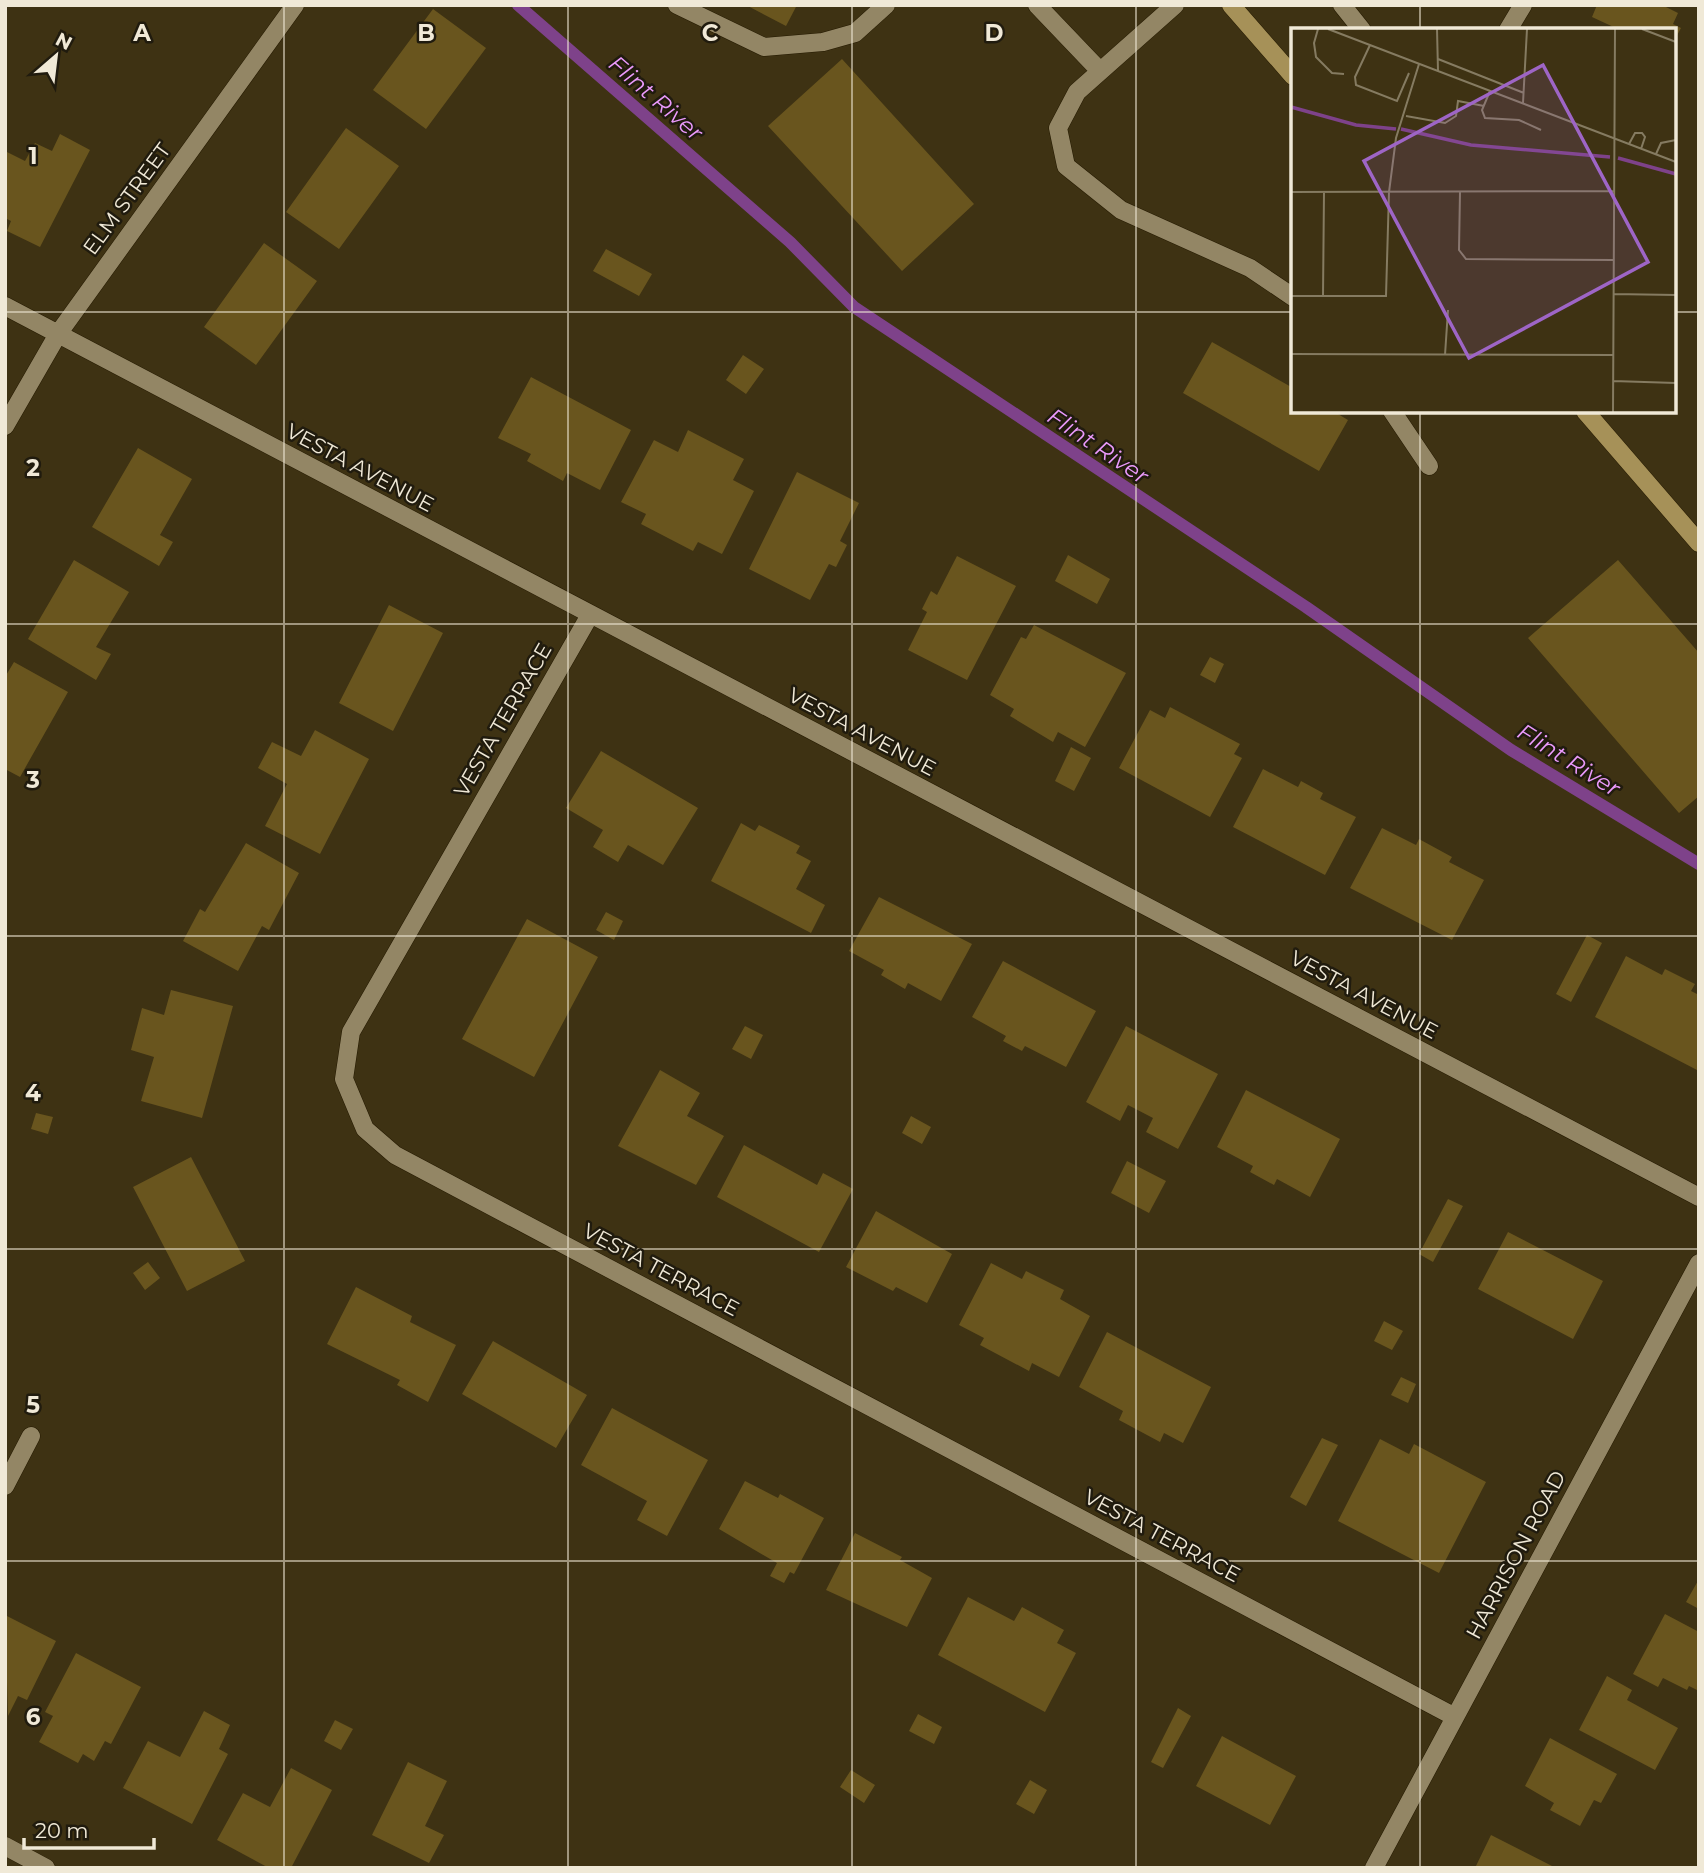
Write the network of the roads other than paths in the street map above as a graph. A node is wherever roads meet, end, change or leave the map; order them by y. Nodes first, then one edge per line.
1 (295, 5) edge
2 (677, 5) edge
3 (886, 5) edge
4 (1037, 5) edge
5 (1175, 5) edge
6 (1231, 5) edge
7 (1342, 5) edge
8 (1523, 5) edge
9 (1360, 28) edge
10 (1509, 28) edge
11 (1100, 71) junction
12 (1291, 74) edge
13 (1291, 296) edge
14 (5, 306) edge
15 (58, 334) junction
16 (1393, 413) edge
17 (1586, 413) edge
18 (5, 426) edge
19 (1429, 466) dead end
20 (1699, 542) edge
21 (590, 615) junction
22 (1699, 1197) edge
23 (1699, 1263) edge
24 (31, 1436) dead end
25 (5, 1486) edge
26 (1455, 1717) junction
27 (5, 1846) edge
28 (46, 1868) edge
29 (1374, 1868) edge

1 - 15 street, ELM STREET
2 - 3 street
4 - 11 street
5 - 11 street
6 - 12 street
7 - 9 street
8 - 10 street
11 - 13 street
14 - 15 street, VESTA AVENUE
15 - 18 street, ELM STREET
15 - 21 street, VESTA AVENUE
16 - 19 street
17 - 20 street
21 - 22 street, VESTA AVENUE
21 - 26 street, VESTA TERRACE
23 - 26 street, HARRISON ROAD
24 - 25 street
26 - 29 street, HARRISON ROAD
27 - 28 street

